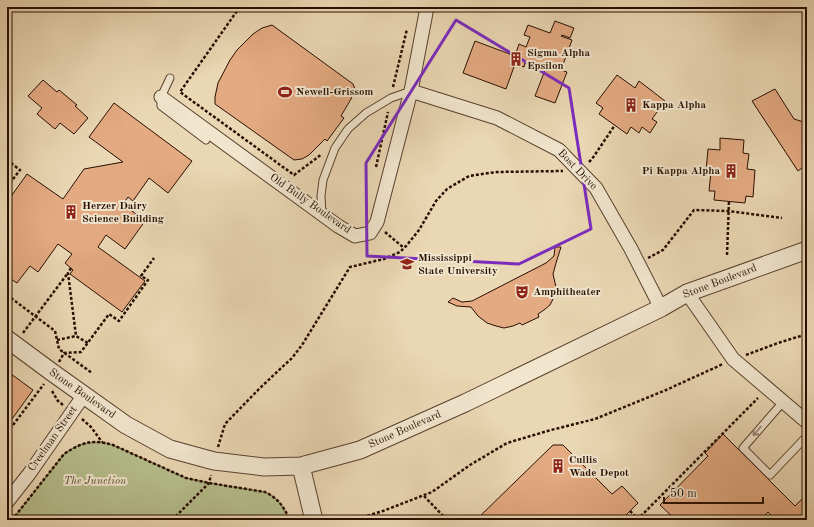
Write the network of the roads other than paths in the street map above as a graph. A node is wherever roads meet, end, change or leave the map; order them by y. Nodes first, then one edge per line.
1 (426, 7) edge
2 (170, 78) dead end
3 (411, 90) junction
4 (161, 97) junction
5 (206, 140) dead end
6 (322, 215) junction
7 (807, 250) edge
8 (687, 293) junction
9 (661, 308) junction
10 (11, 342) edge
11 (84, 395) junction
12 (784, 402) junction
13 (807, 422) edge
14 (807, 436) edge
15 (301, 466) junction
16 (7, 502) edge
17 (314, 520) edge

1 - 3 street, Old Bully Boulevard
2 - 4 lane
3 - 6 lane
3 - 6 street, Old Bully Boulevard
3 - 9 street, Bost Drive
4 - 5 lane
4 - 6 street, Old Bully Boulevard
7 - 8 street, Stone Boulevard
8 - 9 street, Stone Boulevard
8 - 12 street
9 - 15 street, Stone Boulevard
10 - 11 street, Stone Boulevard
11 - 15 street, Stone Boulevard
11 - 16 street, Creelman Street
12 - 13 street
12 -> 14 lane
15 - 17 street

